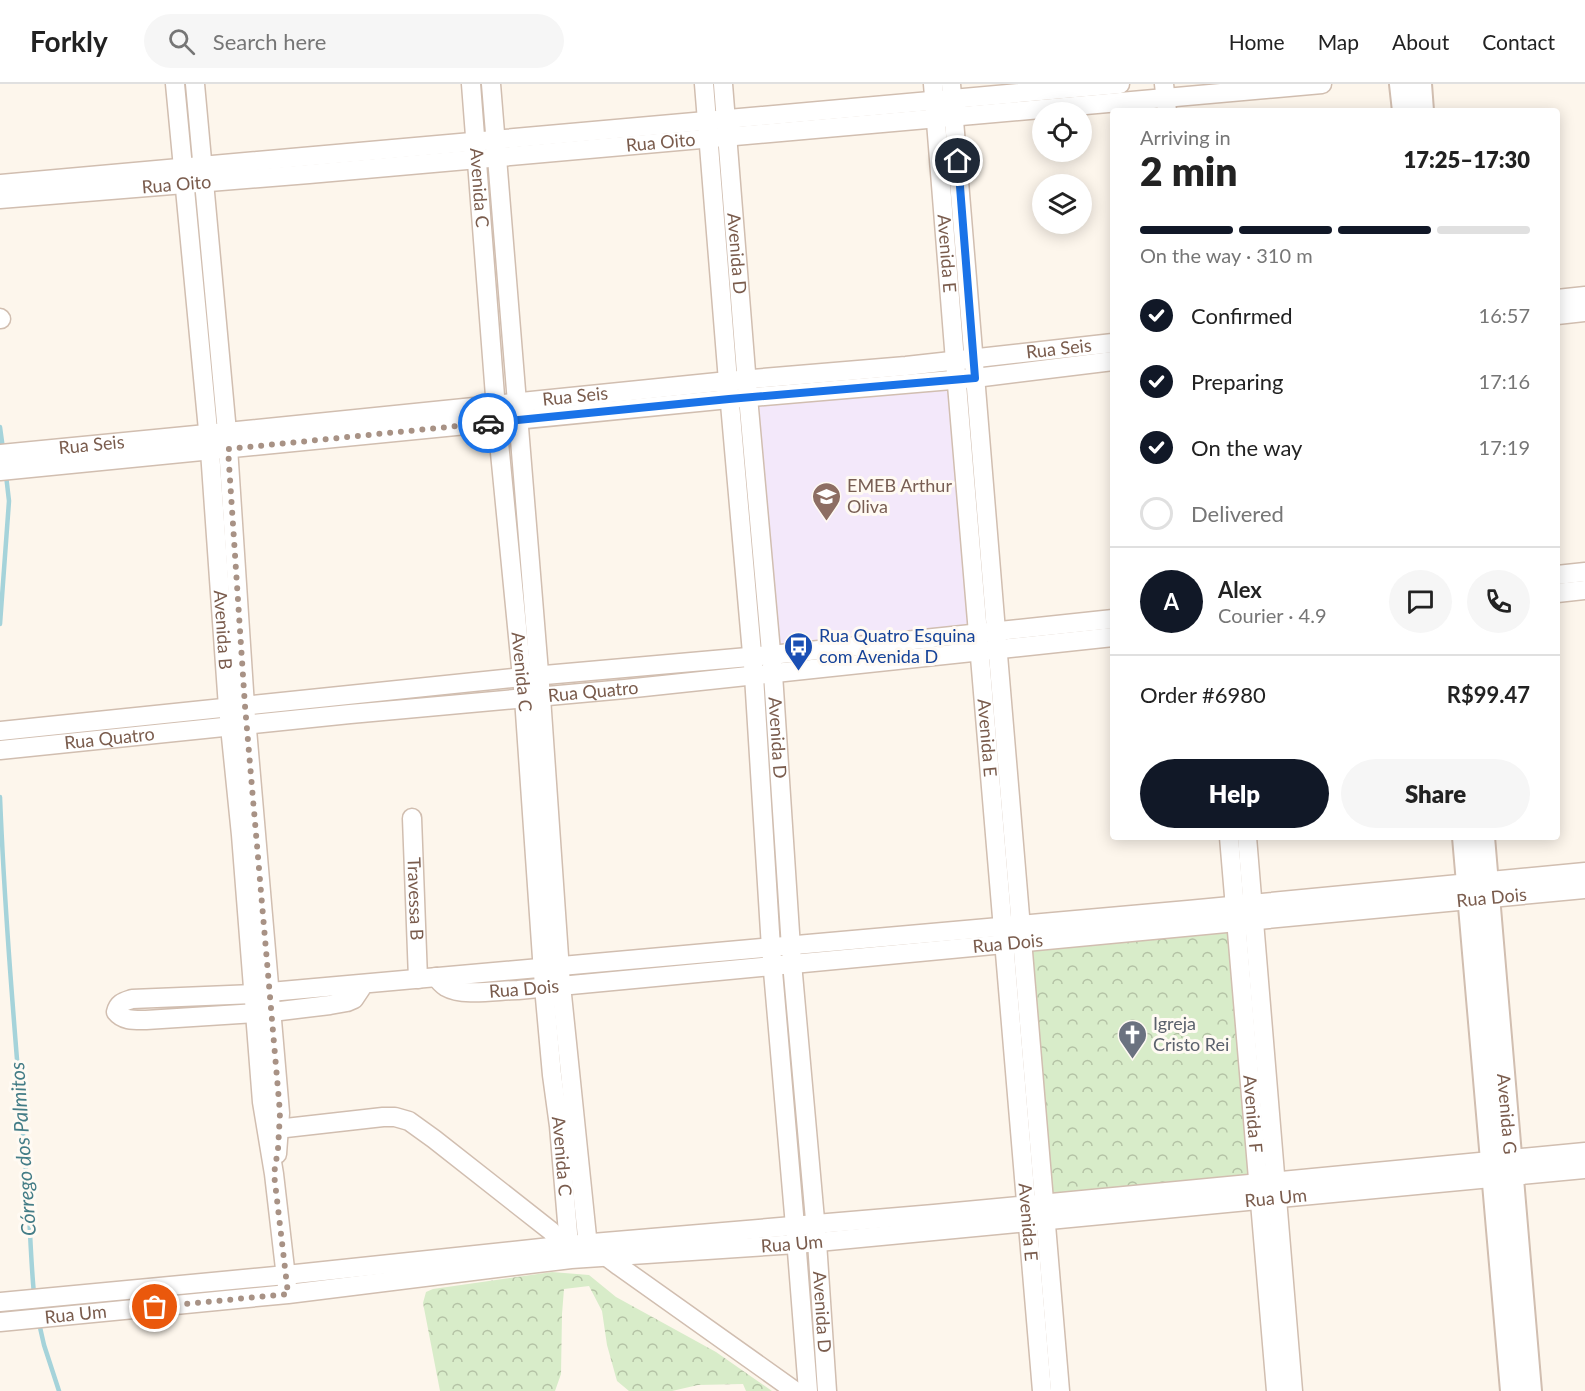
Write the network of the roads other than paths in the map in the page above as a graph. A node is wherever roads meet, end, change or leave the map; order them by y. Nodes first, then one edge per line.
1 (175, 84) edge
2 (195, 84) edge
3 (471, 84) edge
4 (491, 84) edge
5 (704, 84) edge
6 (723, 84) edge
7 (1120, 84) edge
8 (1322, 84) edge
9 (1401, 84) edge
10 (1420, 84) edge
11 (1185, 97) edge
12 (1166, 98) edge
13 (944, 100) edge
14 (1404, 108) edge
15 (1422, 108) edge
16 (717, 129) junction
17 (496, 149) junction
18 (476, 151) junction
19 (203, 175) junction
20 (184, 176) junction
21 (0, 184) edge
22 (0, 199) edge
23 (1585, 296) edge
24 (1560, 298) edge
25 (1585, 312) edge
26 (1560, 315) edge
27 (1110, 344) edge
28 (1110, 361) edge
29 (975, 368) junction
30 (956, 370) junction
31 (738, 389) junction
32 (517, 411) junction
33 (497, 413) junction
34 (218, 442) junction
35 (0, 454) edge
36 (24, 461) junction
37 (0, 471) edge
38 (1560, 575) edge
39 (1585, 579) edge
40 (523, 592) junction
41 (1560, 592) edge
42 (1110, 619) edge
43 (987, 632) junction
44 (1110, 637) edge
45 (989, 651) junction
46 (752, 655) junction
47 (771, 655) junction
48 (773, 674) junction
49 (530, 676) junction
50 (754, 676) junction
51 (532, 697) junction
52 (237, 707) junction
53 (239, 725) junction
54 (4, 731) edge
55 (4, 750) edge
56 (412, 818) dead end
57 (1230, 840) edge
58 (1247, 840) edge
59 (1465, 840) edge
60 (1483, 840) edge
61 (1585, 872) edge
62 (1585, 889) edge
63 (1477, 890) junction
64 (1244, 913) junction
65 (1012, 934) junction
66 (792, 955) junction
67 (772, 957) junction
68 (552, 967) junction
69 (427, 978) junction
70 (552, 986) junction
71 (263, 1002) junction
72 (1033, 1071) junction
73 (1015, 1073) junction
74 (273, 1129) junction
75 (1585, 1152) edge
76 (1502, 1168) junction
77 (1585, 1169) edge
78 (1267, 1191) junction
79 (1036, 1213) junction
80 (815, 1233) junction
81 (796, 1235) junction
82 (1509, 1246) junction
83 (596, 1251) junction
84 (567, 1253) junction
85 (286, 1275) junction
86 (1042, 1287) junction
87 (288, 1294) junction
88 (0, 1302) edge
89 (0, 1322) edge
90 (795, 1391) edge
91 (808, 1391) edge
92 (827, 1391) edge
93 (1042, 1391) edge
94 (1060, 1391) edge
95 (1276, 1391) edge
96 (1293, 1391) edge
97 (1512, 1391) edge
98 (1530, 1391) edge

1 - 20 street, Avenida B
2 - 19 street, Avenida B
3 - 18 street, Avenida C
4 - 17 street, Avenida C
5 - 16 street, Avenida D
6 - 16 street, Avenida D
7 - 13 street, Rua Oito
8 - 11 street, Rua Oito
9 - 14 street
10 - 15 street
11 - 12 street, Rua Oito
12 - 13 street, Rua Oito
13 - 16 street, Rua Oito
13 - 29 street, Avenida E
13 - 30 street, Avenida E
16 - 17 street, Rua Oito
16 - 31 street, Avenida D
17 - 18 street, Rua Oito
17 - 32 street, Avenida C
18 - 19 street, Rua Oito
18 - 33 street, Avenida C
19 - 20 street, Rua Oito
19 - 34 street, Avenida B
20 - 21 street, Rua Oito
20 - 22 street, Rua Oito
20 - 34 street, Avenida B
23 - 24 street
25 - 26 street
27 - 29 street, Rua Seis
28 - 29 street, Rua Seis
29 - 30 street, Rua Seis
29 - 43 street, Avenida E
30 - 31 street, Rua Seis
30 - 43 street, Avenida E
31 - 32 street, Rua Seis
31 - 46 street, Avenida D
31 - 47 street, Avenida D
32 - 33 street, Rua Seis
32 - 40 street, Avenida C
33 - 34 street, Rua Seis
33 - 40 street, Avenida C
34 - 36 street, Rua Seis
34 - 52 street, Avenida B
35 - 36 street, Rua Seis
36 - 37 street, Rua Seis
38 - 39 street
39 - 41 street
40 - 49 street, Avenida C
42 - 43 street, Rua Quatro
43 - 45 street, Avenida E
43 - 47 street, Rua Quatro
44 - 45 street, Rua Quatro
45 - 48 street, Rua Quatro
45 - 65 street, Avenida E
46 - 47 street, Rua Quatro
46 - 49 street, Rua Quatro
46 - 50 street, Avenida D
47 - 48 street, Avenida D
48 - 50 street, Rua Quatro
48 - 66 street, Avenida D
49 - 51 street, Avenida C
49 - 52 street, Rua Quatro
50 - 51 street, Rua Quatro
50 - 67 street, Avenida D
51 - 53 street, Rua Quatro
51 - 68 street, Avenida C
52 - 53 street, Avenida B
52 - 54 street, Rua Quatro
53 - 55 street, Rua Quatro
53 - 71 street, Avenida B
56 - 69 street, Travessa B
57 - 64 street, Avenida F
58 - 64 street, Avenida F
59 - 63 street, Avenida G
60 - 63 street, Avenida G
61 - 63 street, Rua Dois
62 - 63 street, Rua Dois
63 - 64 street, Rua Dois
63 - 76 street, Avenida G
64 - 65 street, Rua Dois
64 - 78 street, Avenida F
65 - 66 street, Rua Dois
65 - 72 street, Avenida E
65 - 73 street, Avenida E
66 - 67 street, Rua Dois
66 - 80 street, Avenida D
67 - 68 street, Rua Dois
67 - 70 street, Rua Dois
67 - 81 street, Avenida D
68 - 69 street, Rua Dois
68 - 70 street, Avenida C
69 - 70 street, Rua Dois
69 - 71 street, Rua Dois
70 - 83 street, Avenida C
70 - 84 street, Avenida C
71 - 71 street, Rua Dois
71 - 74 street, Avenida B
72 - 73 street
72 - 79 street, Avenida E
73 - 79 street, Avenida E
74 - 84 street
74 - 85 street, Avenida B
75 - 76 street, Rua Um
76 - 77 street, Rua Um
76 - 78 street, Rua Um
76 - 82 street, Avenida G
78 - 79 street, Rua Um
78 - 95 street, Avenida F
78 - 96 street, Avenida F
79 - 80 street, Rua Um
79 - 86 street, Avenida E
80 - 81 street, Rua Um
80 - 92 street, Avenida D
81 - 83 street, Rua Um
81 - 91 street, Avenida D
82 - 97 street, Avenida G
82 - 98 street, Avenida G
83 - 84 street, Rua Um
83 - 90 street
84 - 85 street, Rua Um
84 - 87 street, Rua Um
85 - 87 street, Avenida B
85 - 88 street, Rua Um
86 - 93 street, Avenida E
86 - 94 street, Avenida E
87 - 89 street, Rua Um

